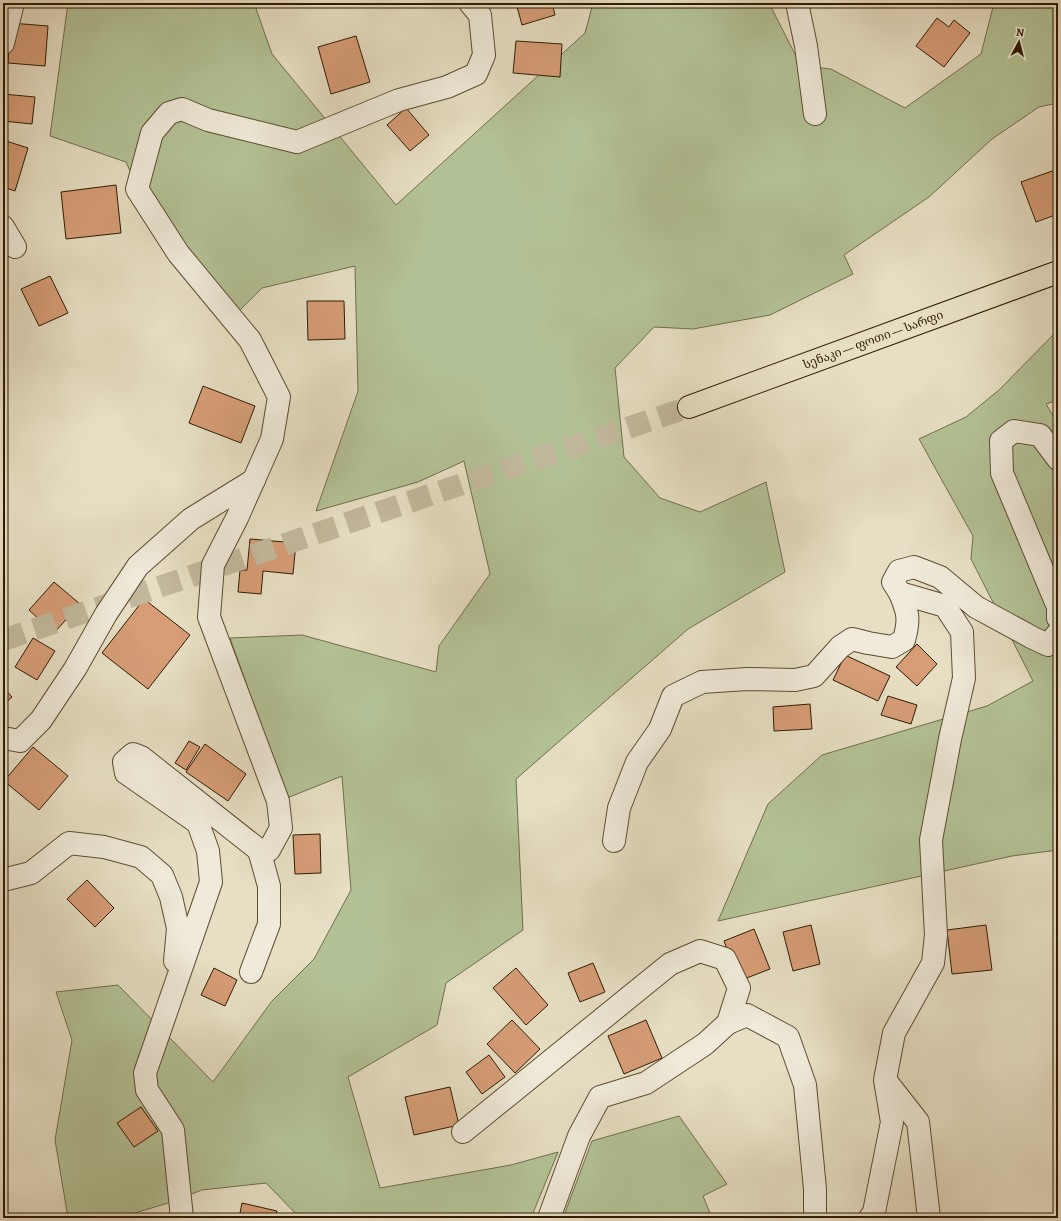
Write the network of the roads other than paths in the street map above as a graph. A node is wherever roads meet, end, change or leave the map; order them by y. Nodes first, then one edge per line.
1 (13, 3) edge
2 (470, 3) edge
3 (797, 3) edge
4 (3, 43) edge
5 (815, 114) dead end
6 (3, 227) edge
7 (15, 247) dead end
8 (1058, 272) edge
9 (689, 407) tunnel mouth
10 (1058, 459) edge
11 (254, 480) junction
12 (900, 593) junction
13 (1058, 618) edge
14 (1058, 633) edge
15 (3, 738) edge
16 (614, 841) dead end
17 (259, 850) junction
18 (3, 880) edge
19 (251, 972) dead end
20 (173, 991) junction
21 (728, 1023) junction
22 (885, 1080) junction
23 (463, 1132) dead end
24 (182, 1218) edge
25 (549, 1218) edge
26 (816, 1218) edge
27 (870, 1218) edge
28 (929, 1218) edge

1 - 4 street
2 - 11 street
3 - 5 street
6 - 7 street
8 - 9 highway, სენაკი — ფოთი — სარფი
10 - 13 street
11 - 15 street
11 - 17 street
12 - 14 street
12 - 16 street
12 - 22 street
17 - 19 street
17 - 20 street
18 - 20 street
20 - 24 street
21 - 23 street
21 - 25 street
21 - 26 street
22 - 27 street
22 - 28 street

